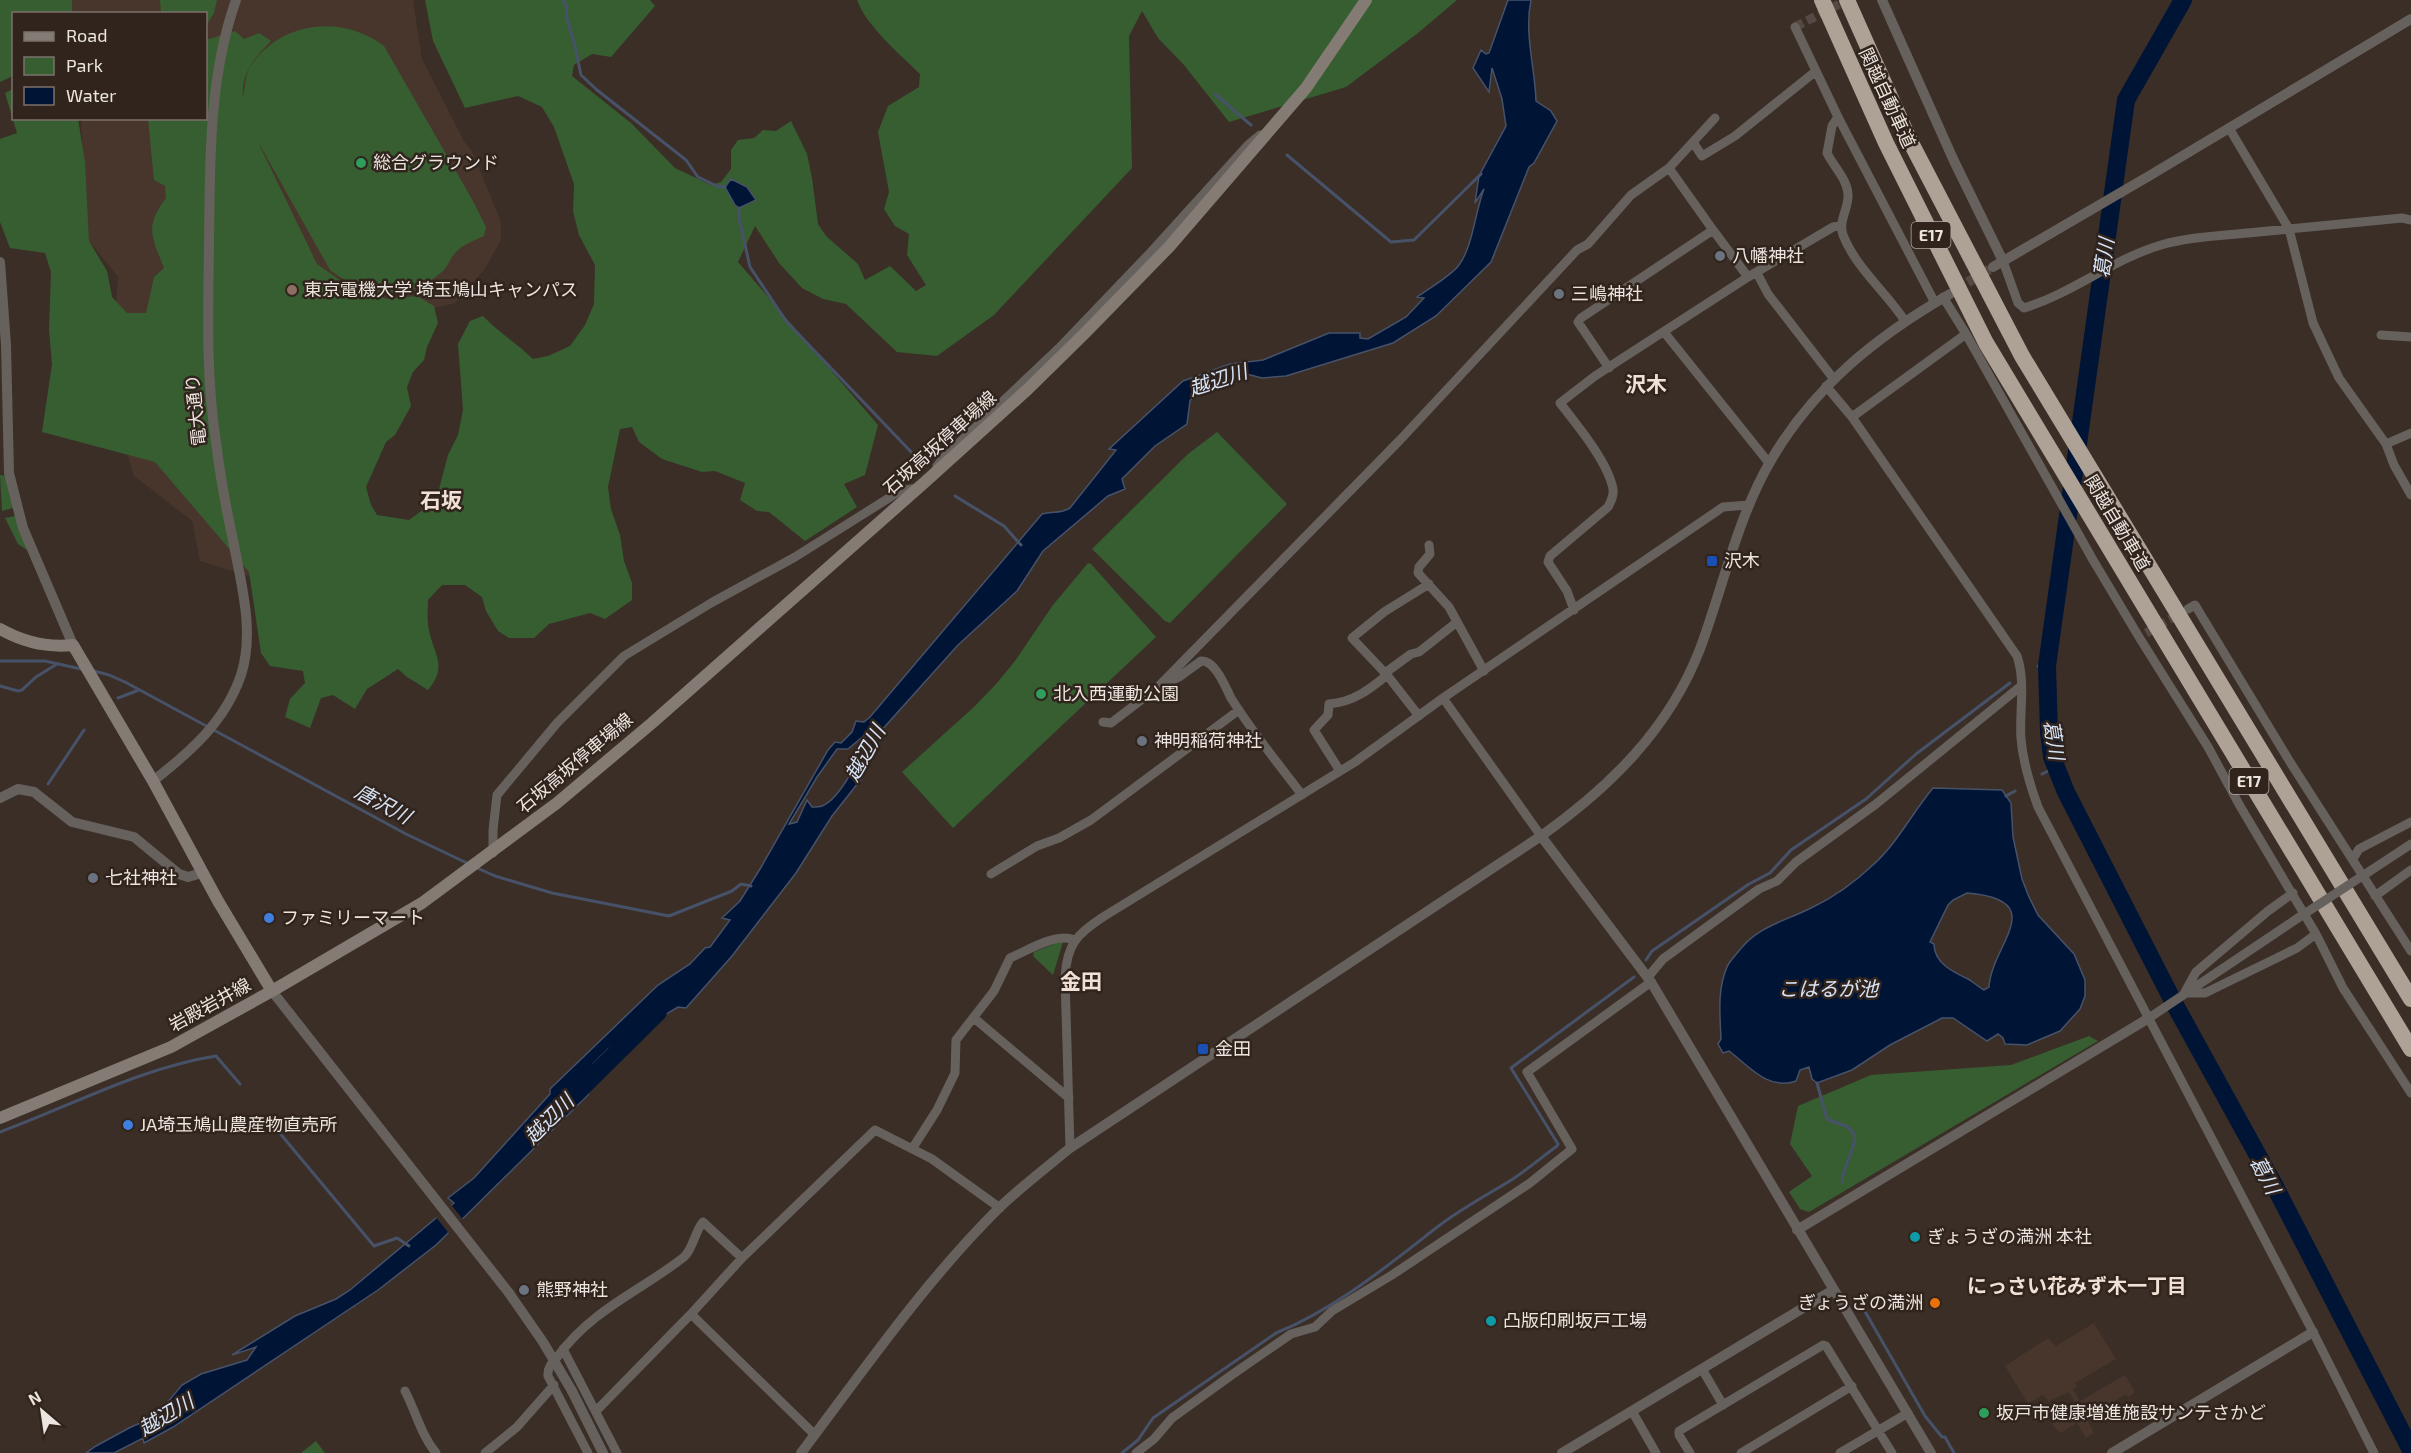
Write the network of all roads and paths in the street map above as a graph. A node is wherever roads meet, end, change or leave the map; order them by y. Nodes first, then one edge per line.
1 (236, 0) edge
2 (1366, 0) edge
3 (1822, 0) edge
4 (1847, 0) edge
5 (1882, 0) edge
6 (2411, 19) edge
7 (1796, 27) dead end
8 (1816, 71) junction
9 (1838, 117) junction
10 (1715, 118) dead end
11 (2229, 128) junction
12 (1693, 142) junction
13 (1669, 168) junction
14 (2411, 220) edge
15 (1840, 225) junction
16 (2289, 229) junction
17 (1713, 230) junction
18 (2003, 261) junction
19 (0, 262) edge
20 (1993, 267) tunnel mouth
21 (1753, 275) junction
22 (1943, 298) junction
23 (1905, 321) junction
24 (1664, 332) junction
25 (1966, 334) junction
26 (2381, 335) dead end
27 (2411, 337) edge
28 (1609, 368) junction
29 (1829, 382) junction
30 (1852, 417) junction
31 (2411, 433) edge
32 (2386, 444) junction
33 (1769, 463) junction
34 (921, 485) junction
35 (2411, 495) edge
36 (1749, 505) junction
37 (1429, 545) dead end
38 (1430, 584) junction
39 (1574, 609) junction
40 (2188, 609) dead end
41 (1457, 622) junction
42 (0, 629) edge
43 (76, 650) junction
44 (1484, 671) junction
45 (1386, 674) junction
46 (2021, 686) junction
47 (1157, 688) junction
48 (1443, 698) junction
49 (1239, 710) junction
50 (1419, 716) junction
51 (1104, 722) dead end
52 (1340, 771) junction
53 (153, 781) junction
54 (1302, 795) junction
55 (0, 798) edge
56 (2411, 822) edge
57 (1541, 836) junction
58 (2411, 844) edge
59 (488, 856) junction
60 (2353, 859) junction
61 (2411, 870) edge
62 (202, 873) junction
63 (991, 874) dead end
64 (2293, 893) junction
65 (2375, 896) junction
66 (2316, 934) junction
67 (1074, 940) junction
68 (2411, 951) edge
69 (1649, 979) junction
70 (272, 991) junction
71 (2184, 994) junction
72 (2411, 999) edge
73 (2153, 1014) junction
74 (974, 1018) junction
75 (2411, 1048) edge
76 (2411, 1093) edge
77 (1069, 1098) junction
78 (0, 1118) edge
79 (1070, 1148) junction
80 (912, 1149) junction
81 (1000, 1208) junction
82 (1797, 1230) junction
83 (742, 1258) junction
84 (1833, 1290) junction
85 (691, 1314) junction
86 (2313, 1332) junction
87 (563, 1349) junction
88 (1702, 1369) junction
89 (554, 1385) junction
90 (1852, 1386) junction
91 (405, 1391) dead end
92 (1723, 1405) junction
93 (1632, 1411) junction
94 (596, 1412) junction
95 (1908, 1413) junction
96 (1878, 1431) junction
97 (815, 1435) junction
98 (436, 1453) edge
99 (484, 1453) edge
100 (588, 1453) edge
101 (603, 1453) edge
102 (617, 1453) edge
103 (801, 1453) edge
104 (1136, 1453) edge
105 (1562, 1453) edge
106 (1656, 1453) edge
107 (1690, 1453) edge
108 (1741, 1453) edge
109 (1840, 1453) edge
110 (1892, 1453) edge
111 (1931, 1453) edge
112 (2112, 1453) edge
113 (2374, 1453) edge

1 - 53 street, 電大通り
2 - 34 main road, 石坂高坂停車場線
3 - 75 highway, 関越自動車道 / E17
4 - 72 highway, 関越自動車道 / E17
5 - 18 street
6 - 11 street
7 - 8 street
8 - 9 street
8 - 12 street
9 - 15 street
9 - 22 street
10 - 12 street
11 - 16 street
11 - 18 street
12 - 13 street
13 - 17 street
13 - 47 street
14 - 16 street
15 - 21 street
15 - 23 street
16 - 18 street
16 - 32 street
17 - 21 street
17 - 28 street
18 - 20 street
19 - 43 street
21 - 24 street
21 - 29 street
22 - 23 street
22 - 25 street
23 - 29 street
24 - 28 street
24 - 33 street
25 - 30 street
25 - 64 street
26 - 27 street
28 - 39 street
29 - 30 street
29 - 33 street
30 - 46 street
31 - 32 street
32 - 35 street
33 - 36 street
34 - 59 main road, 石坂高坂停車場線
34 - 59 street
36 - 39 street
36 - 57 street
37 - 38 street
38 - 41 street
38 - 45 street
39 - 44 street
40 - 60 street
41 - 44 street
41 - 45 street
42 - 43 main road
43 - 53 main road, 岩殿岩井線
44 - 48 street
45 - 50 street
45 - 52 street
46 - 69 street
46 - 73 street
47 - 49 street
47 - 51 street
48 - 50 street
48 - 57 street
49 - 54 street
49 - 63 street
50 - 52 street
52 - 54 street
53 - 62 main road, 岩殿岩井線
54 - 67 street
55 - 62 street
56 - 60 street
57 - 69 street
57 - 79 street
58 - 71 street, bridge
59 - 70 main road, 石坂高坂停車場線
60 - 65 street
61 - 65 street
62 - 70 main road, 岩殿岩井線
64 - 66 street
64 - 71 street
65 - 68 street
66 - 71 street
66 - 76 street
67 - 74 street
67 - 77 street
69 - 82 street
69 - 104 street
70 - 78 main road, 岩殿岩井線
70 - 101 street, bridge
71 - 73 street
73 - 82 street
73 - 86 street
74 - 77 street
74 - 80 street
77 - 79 street
79 - 81 street
80 - 81 street
80 - 83 street
81 - 97 street
82 - 84 street
83 - 85 street
83 - 87 street
84 - 88 street
84 - 95 street
85 - 94 street
85 - 97 street
86 - 112 street
86 - 113 street
87 - 89 street
87 - 94 street
88 - 92 street
88 - 93 street
89 - 99 street
89 - 100 street
90 - 92 street
90 - 96 street
90 - 108 street
91 - 98 street
92 - 107 street
93 - 105 street
93 - 106 street
94 - 102 street
95 - 96 street
95 - 111 street
96 - 109 street
96 - 110 street
97 - 103 street

